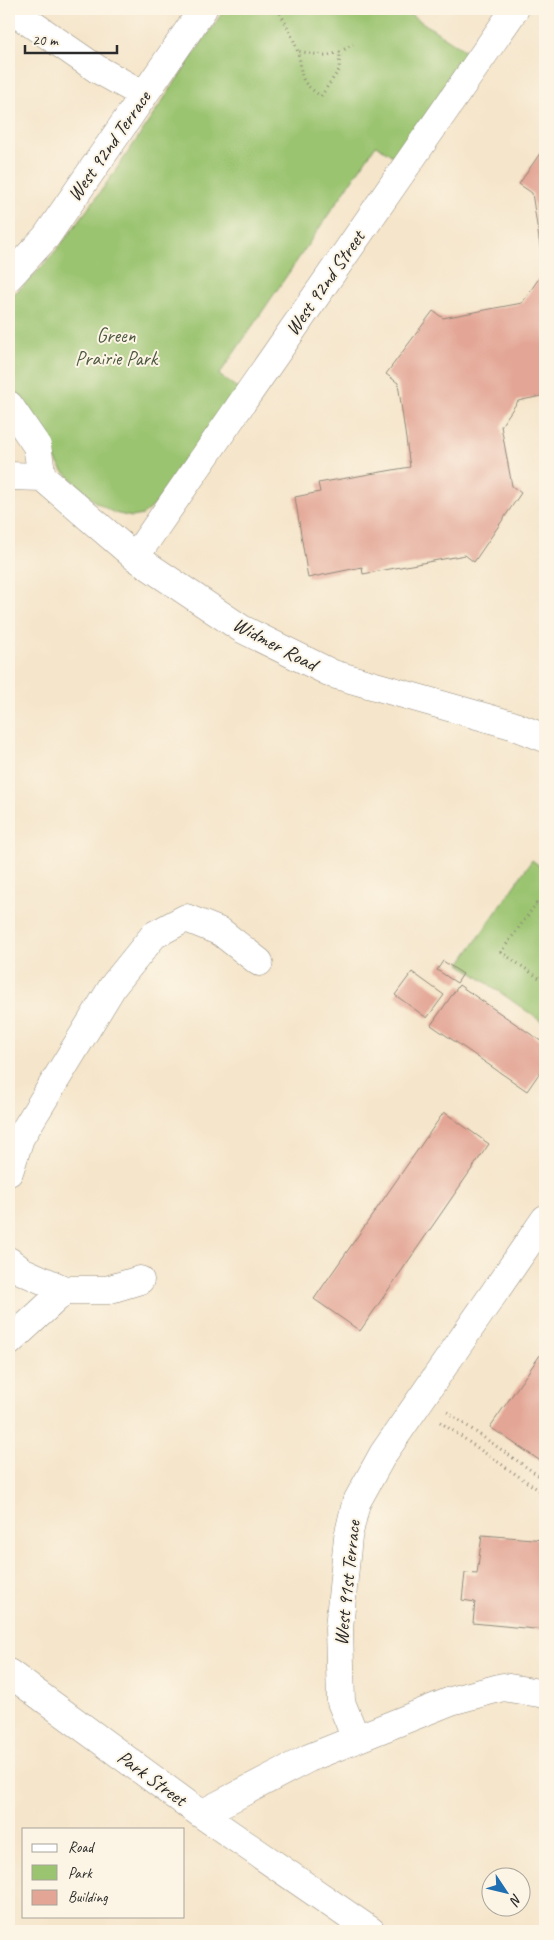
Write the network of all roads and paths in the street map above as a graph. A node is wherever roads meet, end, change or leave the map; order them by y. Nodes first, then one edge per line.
1 (10, 9) edge
2 (203, 9) edge
3 (278, 9) edge
4 (515, 9) edge
5 (353, 44) dead end
6 (298, 51) junction
7 (340, 52) junction
8 (144, 95) junction
9 (9, 277) edge
10 (9, 405) edge
11 (9, 476) edge
12 (42, 477) junction
13 (135, 557) junction
14 (545, 738) edge
15 (545, 910) edge
16 (259, 962) dead end
17 (545, 982) edge
18 (9, 1172) edge
19 (545, 1220) edge
20 (9, 1261) edge
21 (140, 1280) dead end
22 (65, 1290) junction
23 (9, 1342) edge
24 (446, 1411) dead end
25 (440, 1421) dead end
26 (545, 1480) edge
27 (545, 1493) edge
28 (9, 1673) edge
29 (545, 1694) edge
30 (356, 1740) junction
31 (201, 1814) junction
32 (371, 1931) edge

1 - 8 street
2 - 8 street, West 92nd Terrace
3 - 6 path
4 - 13 street, West 92nd Street
5 - 7 path
6 - 7 path
6 - 7 path
8 - 9 street, West 92nd Terrace
10 - 12 street
11 - 12 street
12 - 13 street, Widmer Road
13 - 14 street, Widmer Road
15 - 17 path
16 - 18 street
19 - 30 street, West 91st Terrace
20 - 22 street
21 - 22 street
22 - 23 street
24 - 26 path
25 - 27 path
28 - 31 street, Park Street
29 - 30 street
30 - 31 street
31 - 32 street, Park Street

